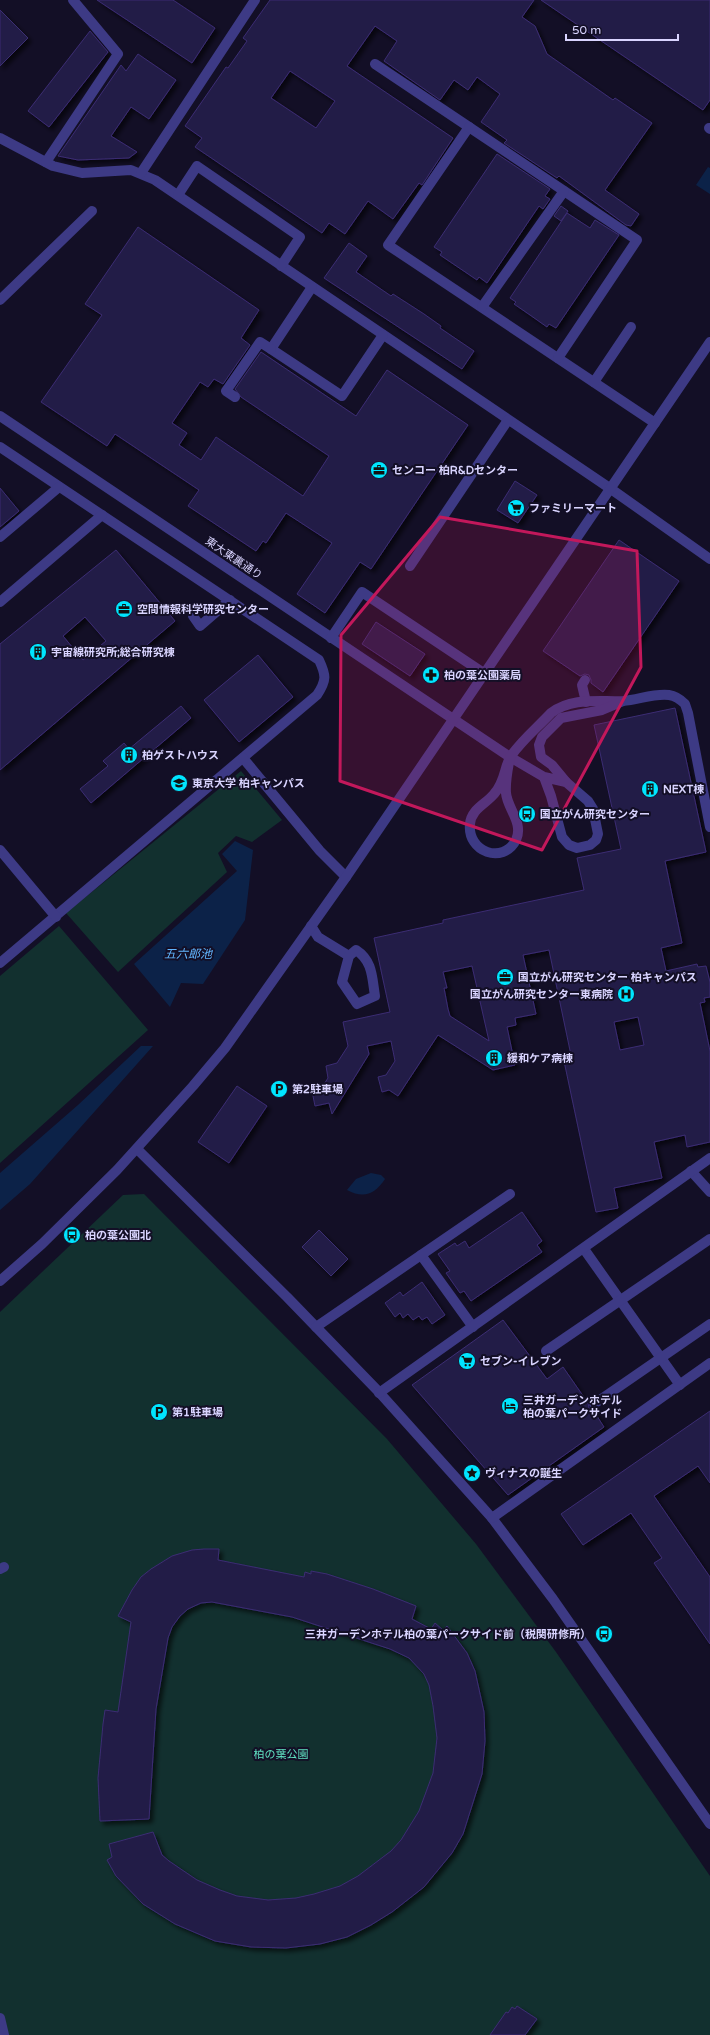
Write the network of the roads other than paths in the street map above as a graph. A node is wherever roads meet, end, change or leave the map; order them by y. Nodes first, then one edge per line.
1 (73, 0) edge
2 (255, 0) edge
3 (375, 64) dead end
4 (469, 127) junction
5 (0, 138) edge
6 (46, 162) junction
7 (141, 173) junction
8 (564, 191) junction
9 (178, 195) junction
10 (92, 211) dead end
11 (281, 266) junction
12 (312, 287) junction
13 (0, 300) edge
14 (482, 307) junction
15 (631, 327) dead end
16 (383, 335) junction
17 (710, 342) edge
18 (271, 349) junction
19 (558, 358) junction
20 (594, 382) junction
21 (235, 397) dead end
22 (0, 416) edge
23 (508, 420) junction
24 (655, 423) junction
25 (0, 447) edge
26 (58, 487) junction
27 (611, 489) junction
28 (102, 515) junction
29 (0, 537) edge
30 (710, 559) edge
31 (410, 566) dead end
32 (230, 600) junction
33 (0, 602) edge
34 (193, 616) dead end
35 (332, 638) junction
36 (485, 674) junction
37 (586, 680) dead end
38 (623, 701) junction
39 (586, 702) junction
40 (454, 720) junction
41 (510, 757) junction
42 (243, 758) junction
43 (544, 777) junction
44 (566, 782) junction
45 (710, 827) edge
46 (0, 850) edge
47 (346, 877) junction
48 (56, 917) junction
49 (311, 926) junction
50 (349, 956) junction
51 (0, 963) edge
52 (137, 1149) junction
53 (710, 1158) edge
54 (691, 1172) junction
55 (710, 1192) edge
56 (510, 1194) dead end
57 (710, 1239) edge
58 (584, 1249) junction
59 (421, 1255) junction
60 (0, 1281) edge
61 (620, 1300) junction
62 (710, 1324) edge
63 (316, 1327) junction
64 (473, 1327) junction
65 (546, 1351) dead end
66 (661, 1358) junction
67 (710, 1363) edge
68 (680, 1385) junction
69 (379, 1392) junction
70 (594, 1404) dead end
71 (492, 1518) junction
72 (710, 1824) edge
73 (0, 2018) edge
74 (4, 2035) edge

1 - 6 street
2 - 7 street
3 - 4 street
4 - 8 street
4 - 14 street
5 - 6 street
6 - 7 street
7 - 9 street
8 - 14 street
8 - 19 street
9 - 11 street
9 - 11 street
10 - 13 street
11 - 12 street
12 - 16 street
12 - 18 street
14 - 19 street
15 - 20 street
16 - 18 street
16 - 23 street
17 - 24 street
18 - 21 street
19 - 20 street
20 - 24 street
22 - 35 street, 東大東裏通り
23 - 27 street
23 - 31 street
24 - 27 street
25 - 26 street
26 - 28 street
26 - 29 street
27 - 30 street
27 - 36 street
28 - 32 street
28 - 33 street
32 - 34 street
32 - 42 street
35 - 36 street
35 - 40 street, 東大東裏通り
36 - 40 street
37 - 39 street
38 - 39 street
38 - 44 street
38 - 45 street
39 - 41 street
40 - 41 street, 東大東裏通り
40 - 47 street
41 - 41 street
41 - 43 street, 東大東裏通り
42 - 47 street
42 - 48 street
43 - 44 street, 東大東裏通り
43 - 44 street
46 - 48 street
47 - 49 street
48 - 51 street
49 - 50 street
49 - 52 street
50 - 50 street
52 - 60 street
52 - 63 street
53 - 54 street
54 - 55 street
54 - 58 street
56 - 59 street
57 - 61 street
58 - 61 street
58 - 64 street
59 - 63 street
59 - 64 street
61 - 65 street
61 - 66 street
62 - 66 street
63 - 69 street
64 - 69 street
66 - 68 street
66 - 70 street
67 - 68 street
68 - 71 street
69 - 71 street
71 - 72 street
73 - 74 street

